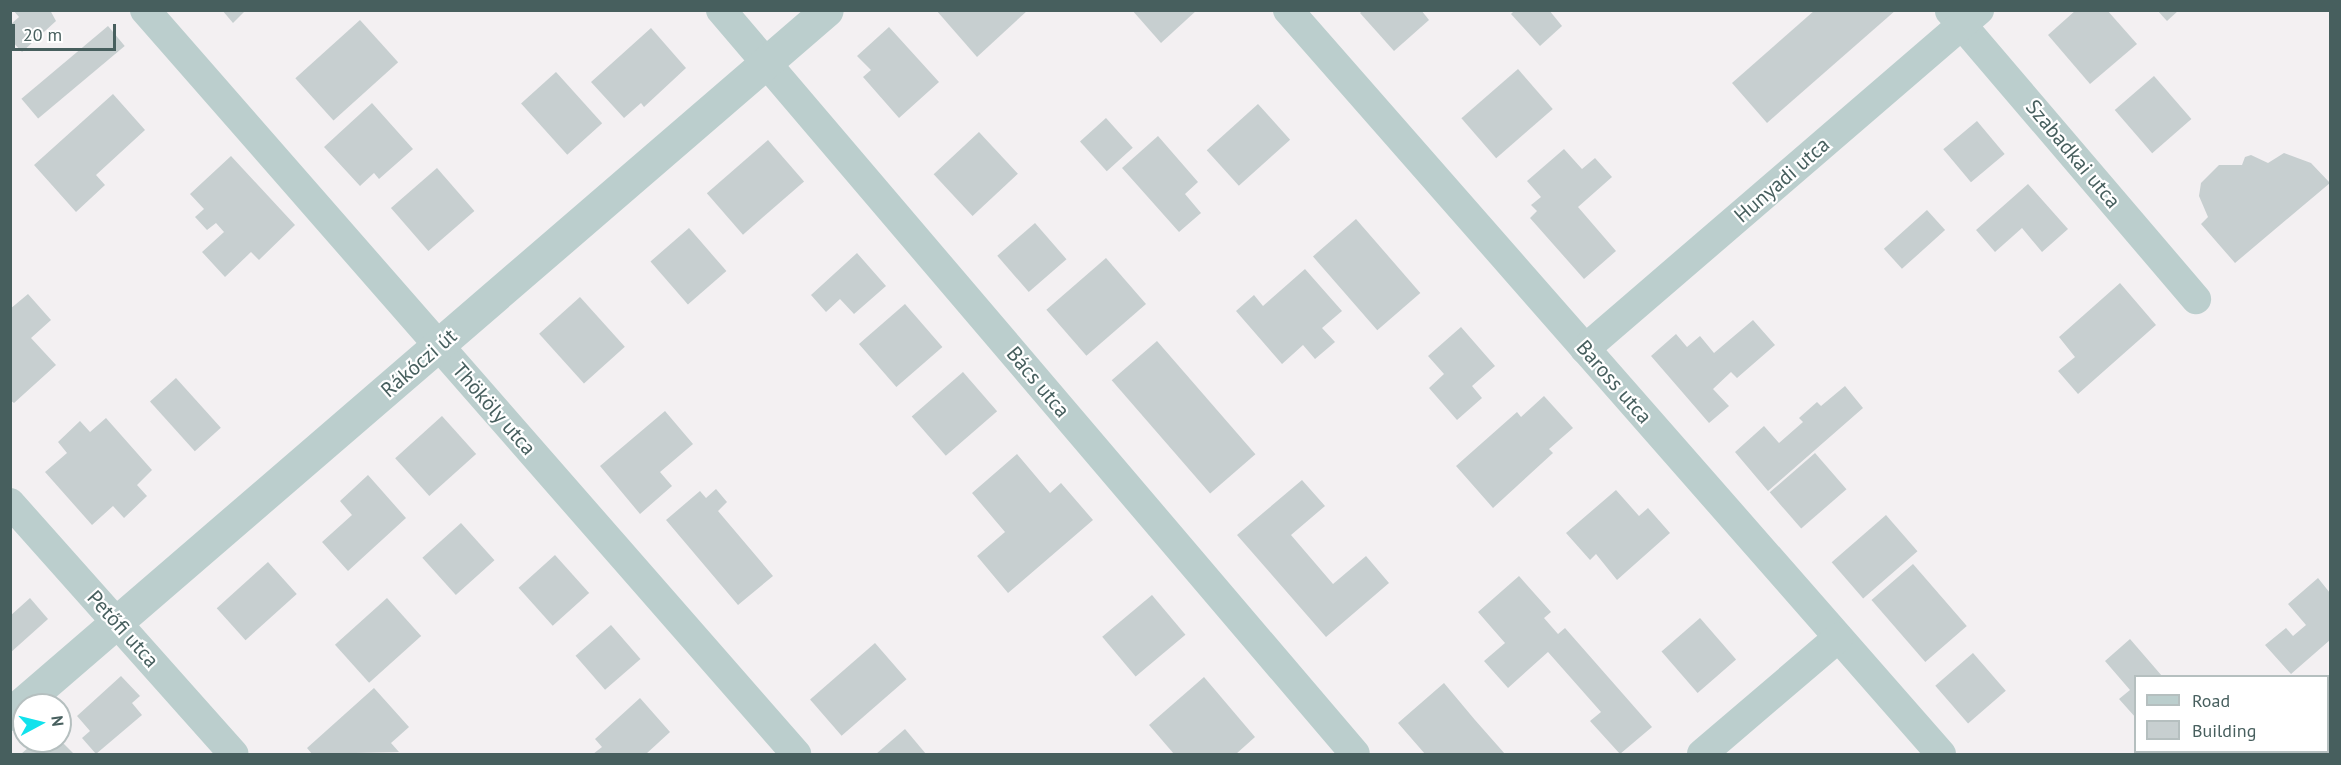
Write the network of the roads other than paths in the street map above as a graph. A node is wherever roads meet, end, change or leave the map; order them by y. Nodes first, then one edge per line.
1 (145, 10) edge
2 (721, 10) edge
3 (827, 10) edge
4 (1288, 10) edge
5 (1964, 15) edge
6 (766, 63) junction
7 (2196, 298) dead end
8 (439, 346) junction
9 (1585, 349) junction
10 (10, 503) edge
11 (118, 623) junction
12 (1838, 638) junction
13 (10, 714) edge
14 (234, 754) edge
15 (796, 754) edge
16 (1355, 754) edge
17 (1702, 754) edge
18 (1941, 754) edge

1 - 8 street, Thököly utca
2 - 6 street, Bács utca
3 - 6 street, Rákóczi út
4 - 9 street, Baross utca
5 - 7 street, Szabadkai utca
5 - 9 street, Hunyadi utca
6 - 8 street, Rákóczi út
6 - 16 street, Bács utca
8 - 11 street, Rákóczi út
8 - 15 street, Thököly utca
9 - 12 street, Baross utca
10 - 11 street, Petőfi utca
11 - 13 street, Rákóczi út
11 - 14 street, Petőfi utca
12 - 17 street
12 - 18 street, Baross utca

